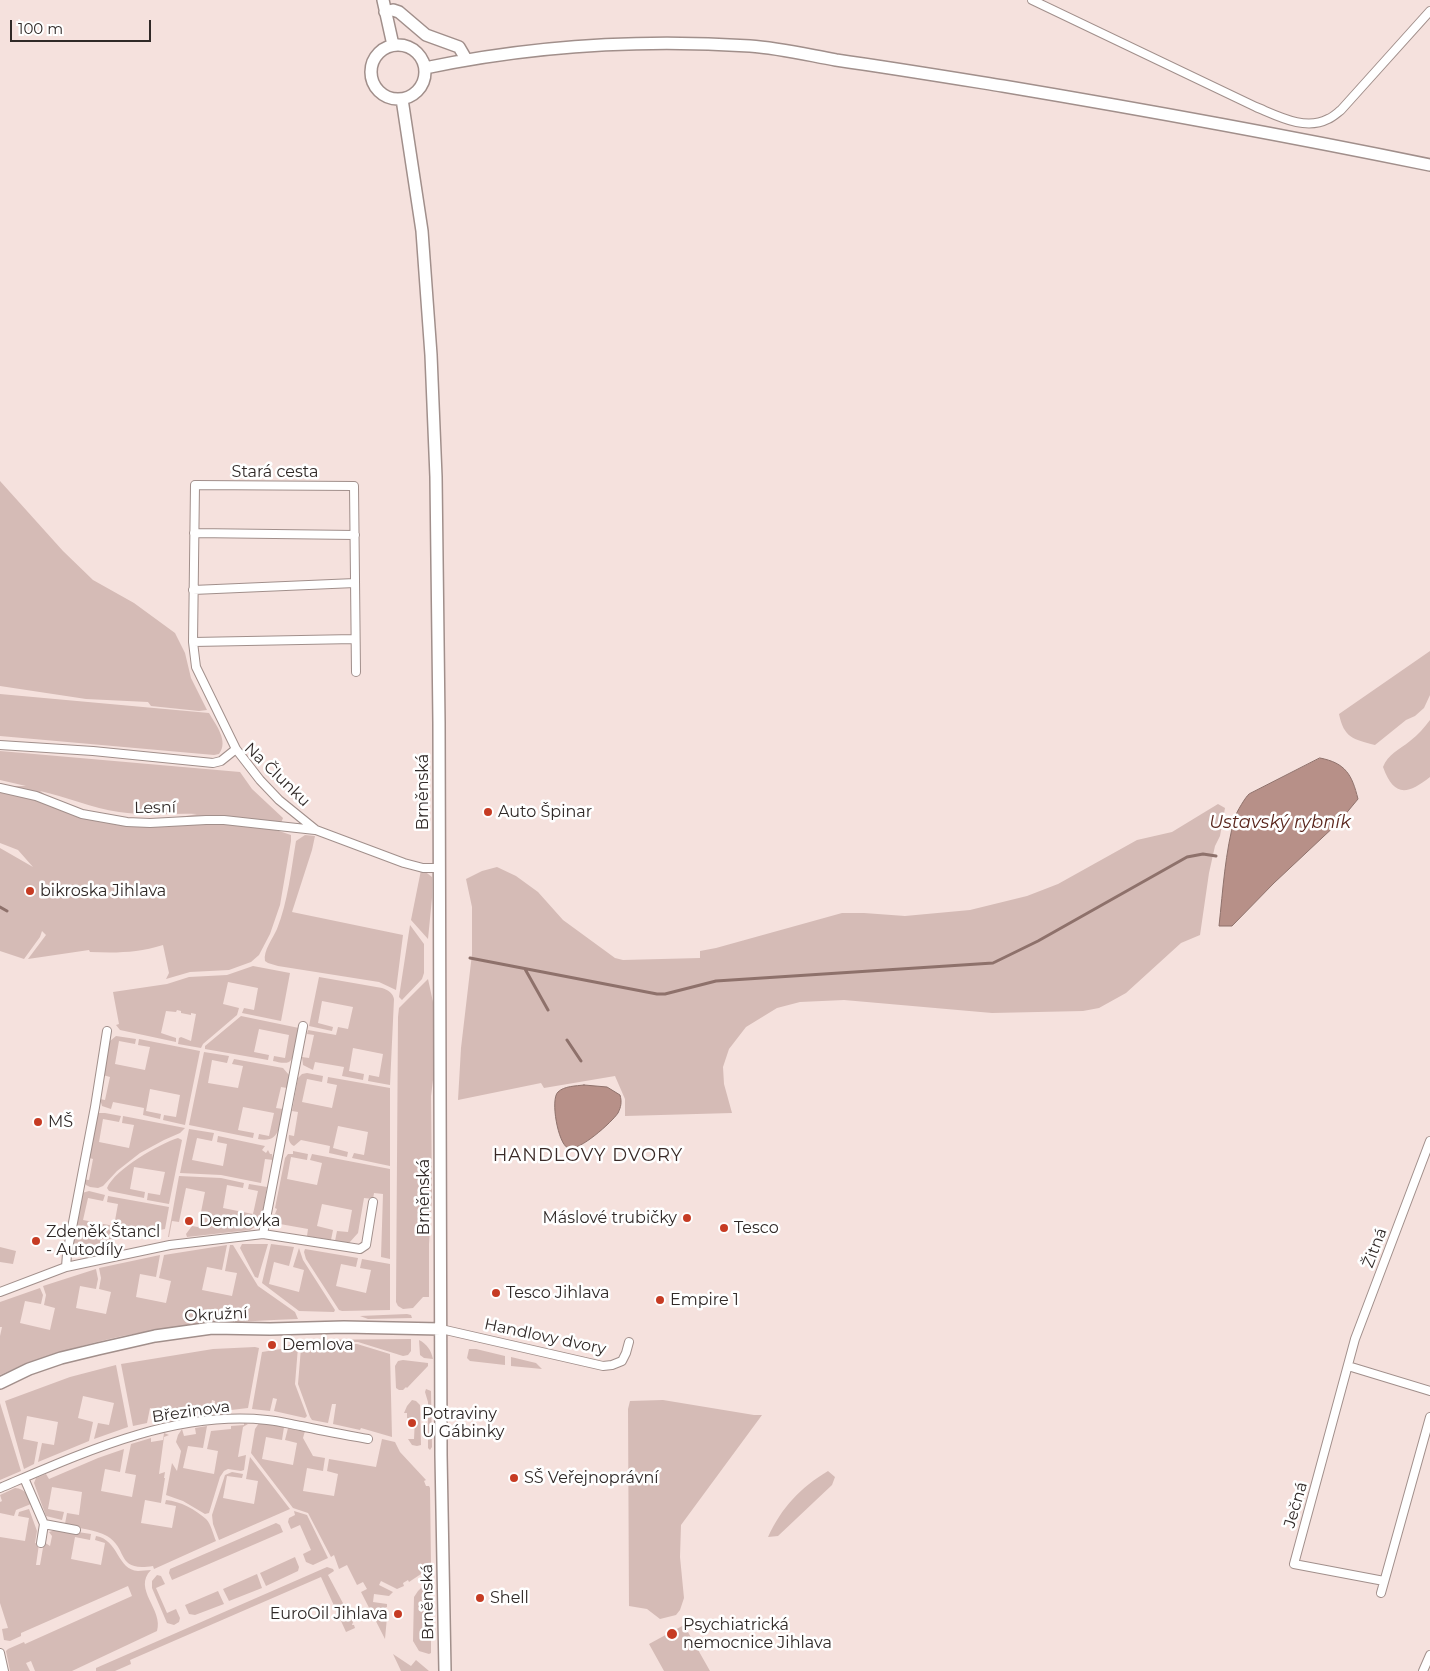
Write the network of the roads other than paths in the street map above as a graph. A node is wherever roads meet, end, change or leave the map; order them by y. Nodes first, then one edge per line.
1 (383, 0) edge
2 (1032, 0) edge
3 (1430, 10) edge
4 (385, 12) junction
5 (393, 45) junction
6 (466, 59) junction
7 (425, 68) junction
8 (402, 99) junction
9 (1430, 165) edge
10 (194, 533) junction
11 (354, 536) junction
12 (355, 583) junction
13 (193, 590) junction
14 (355, 640) junction
15 (193, 642) junction
16 (356, 672) dead end
17 (0, 745) edge
18 (236, 749) junction
19 (0, 788) edge
20 (316, 830) junction
21 (440, 868) junction
22 (303, 1026) dead end
23 (107, 1031) dead end
24 (1430, 1141) edge
25 (373, 1202) dead end
26 (263, 1234) junction
27 (66, 1267) junction
28 (0, 1292) edge
29 (441, 1329) junction
30 (629, 1342) dead end
31 (1348, 1366) junction
32 (0, 1383) edge
33 (1430, 1391) edge
34 (1430, 1417) edge
35 (368, 1439) dead end
36 (24, 1478) junction
37 (0, 1488) edge
38 (44, 1524) junction
39 (76, 1530) dead end
40 (41, 1542) dead end
41 (1384, 1582) junction
42 (1382, 1594) dead end
43 (0, 1653) edge
44 (1430, 1655) edge
45 (4, 1671) edge
46 (445, 1671) edge
47 (1423, 1671) edge

1 - 4 main road
2 - 3 street
4 - 5 main road
4 - 6 main road
5 - 7 main road
5 - 8 main road
6 - 7 main road
6 - 9 main road
7 - 8 main road
8 - 21 main road, Brněnská
10 - 11 street
10 - 11 street, Stará cesta
10 - 13 street, Stará cesta
11 - 12 street, Stará cesta
12 - 13 street
12 - 14 street, Stará cesta
13 - 15 street, Stará cesta
14 - 15 street
14 - 16 street, Stará cesta
15 - 18 street, Stará cesta
17 - 18 street, Na Člunku
18 - 20 street, Na Člunku
19 - 20 street, Lesní
20 - 21 street, Na Člunku
21 - 29 main road, Brněnská
22 - 26 street
23 - 27 street
24 - 31 street, Žitná
25 - 26 street
26 - 27 street
27 - 28 street
29 - 30 street, Handlovy dvory
29 - 32 main road, Okružní
29 - 46 main road, Brněnská
31 - 33 street
31 - 41 street, Ječná
34 - 41 street
35 - 36 street, Březinova
36 - 37 street, Březinova
36 - 38 street
38 - 39 street
38 - 40 street
41 - 42 street
43 - 45 street
44 - 47 street

